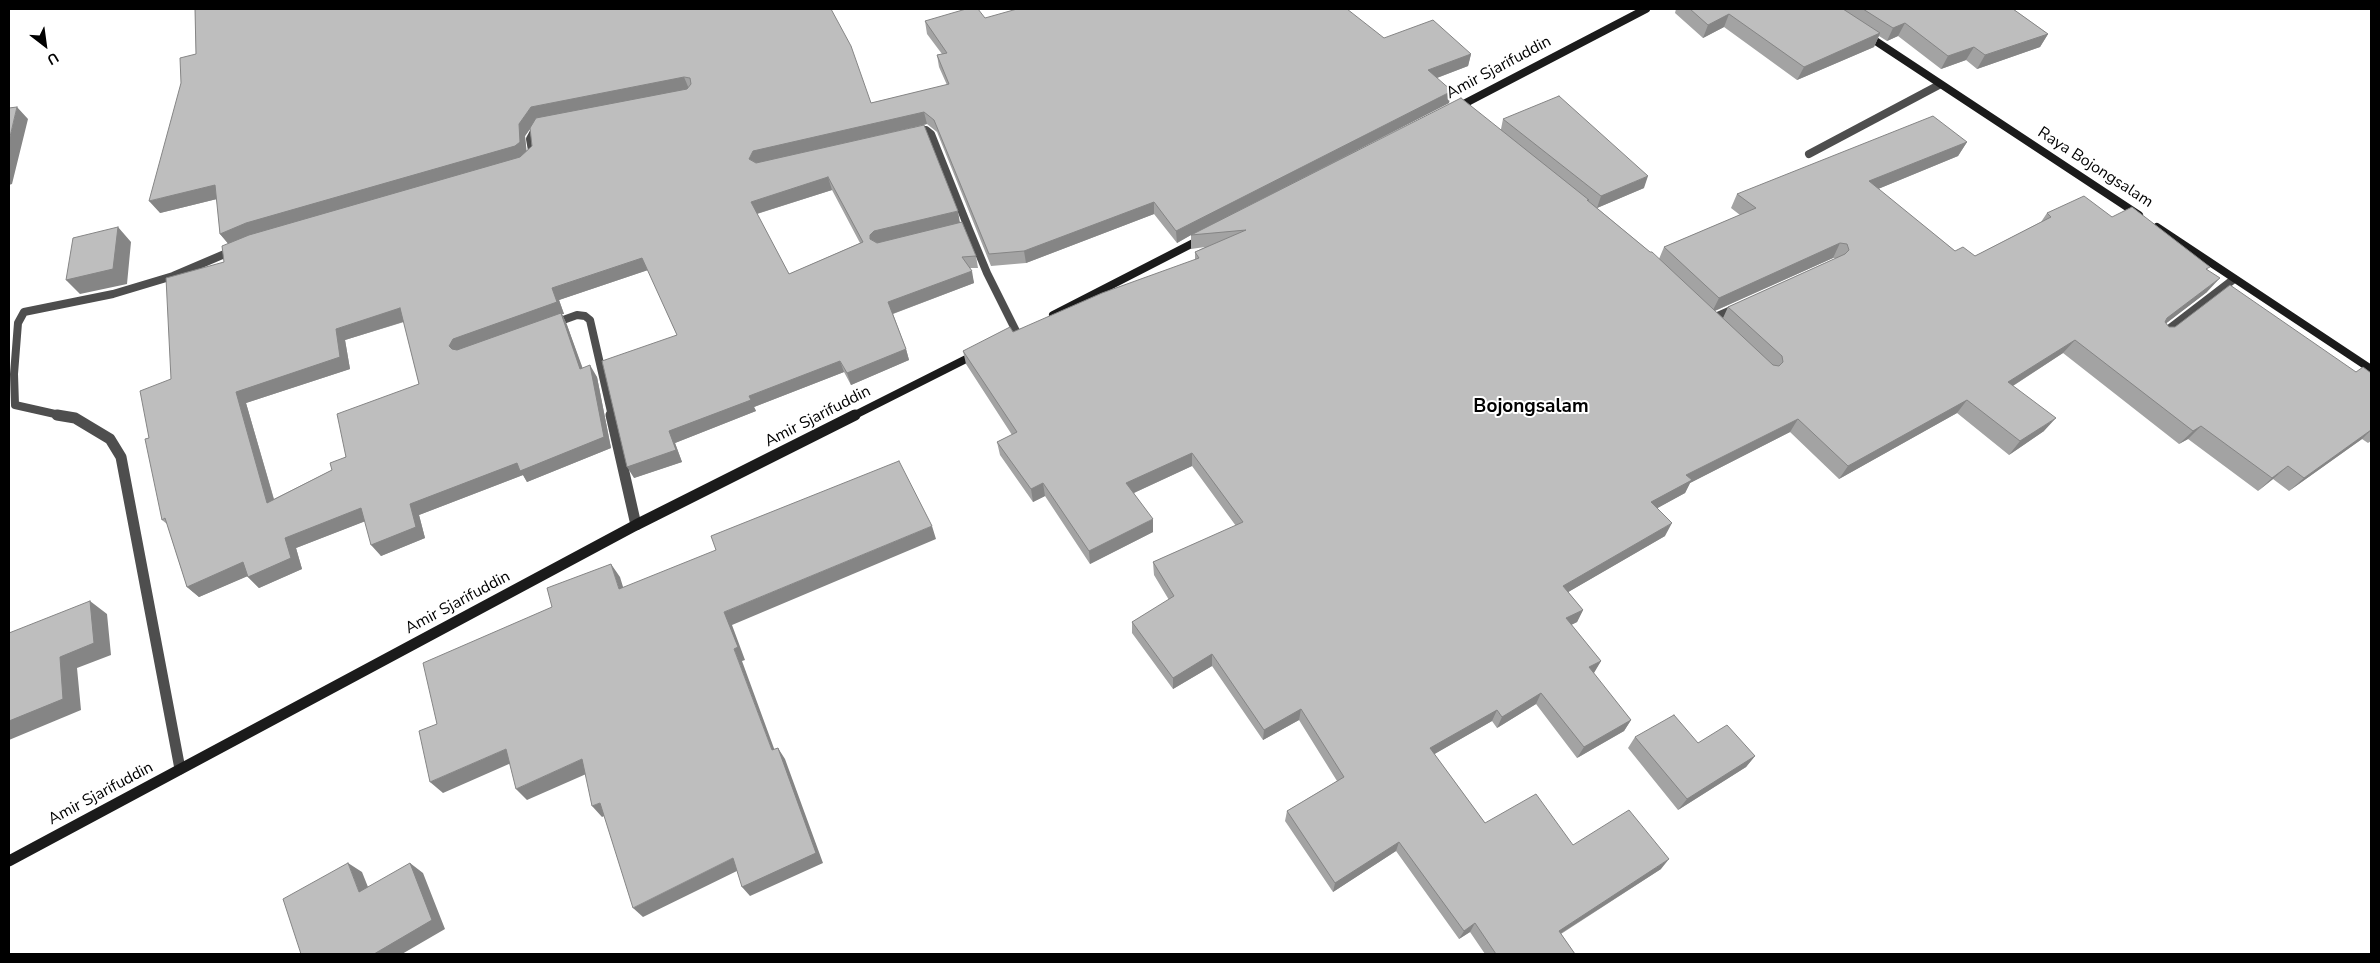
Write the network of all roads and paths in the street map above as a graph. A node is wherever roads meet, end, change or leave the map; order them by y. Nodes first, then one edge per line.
1 (1646, 9) edge
2 (1860, 31) edge
3 (1939, 85) junction
4 (1443, 115) edge
5 (545, 123) edge
6 (909, 133) edge
7 (1809, 154) dead end
8 (524, 164) edge
9 (968, 227) junction
10 (950, 232) edge
11 (1212, 233) edge
12 (243, 246) edge
13 (2234, 279) junction
14 (1746, 303) edge
15 (1711, 319) edge
16 (1044, 320) edge
17 (542, 328) edge
18 (1017, 333) edge
19 (2159, 336) edge
20 (982, 351) edge
21 (2371, 369) edge
22 (12, 406) edge
23 (636, 525) junction
24 (180, 769) junction
25 (9, 861) edge

1 - 4 main road, Amir Sjarifuddin
2 - 3 main road, Raya Bojongsalam
3 - 7 street
3 - 13 main road, Raya Bojongsalam
5 - 8 street
6 - 9 street
9 - 10 street
9 - 18 street
11 - 16 main road
12 - 22 street
13 - 19 street
13 - 21 main road, Raya Bojongsalam
14 - 15 street
17 - 23 street
20 - 23 main road, Amir Sjarifuddin
22 - 24 street
23 - 24 main road, Amir Sjarifuddin
24 - 25 main road, Amir Sjarifuddin

